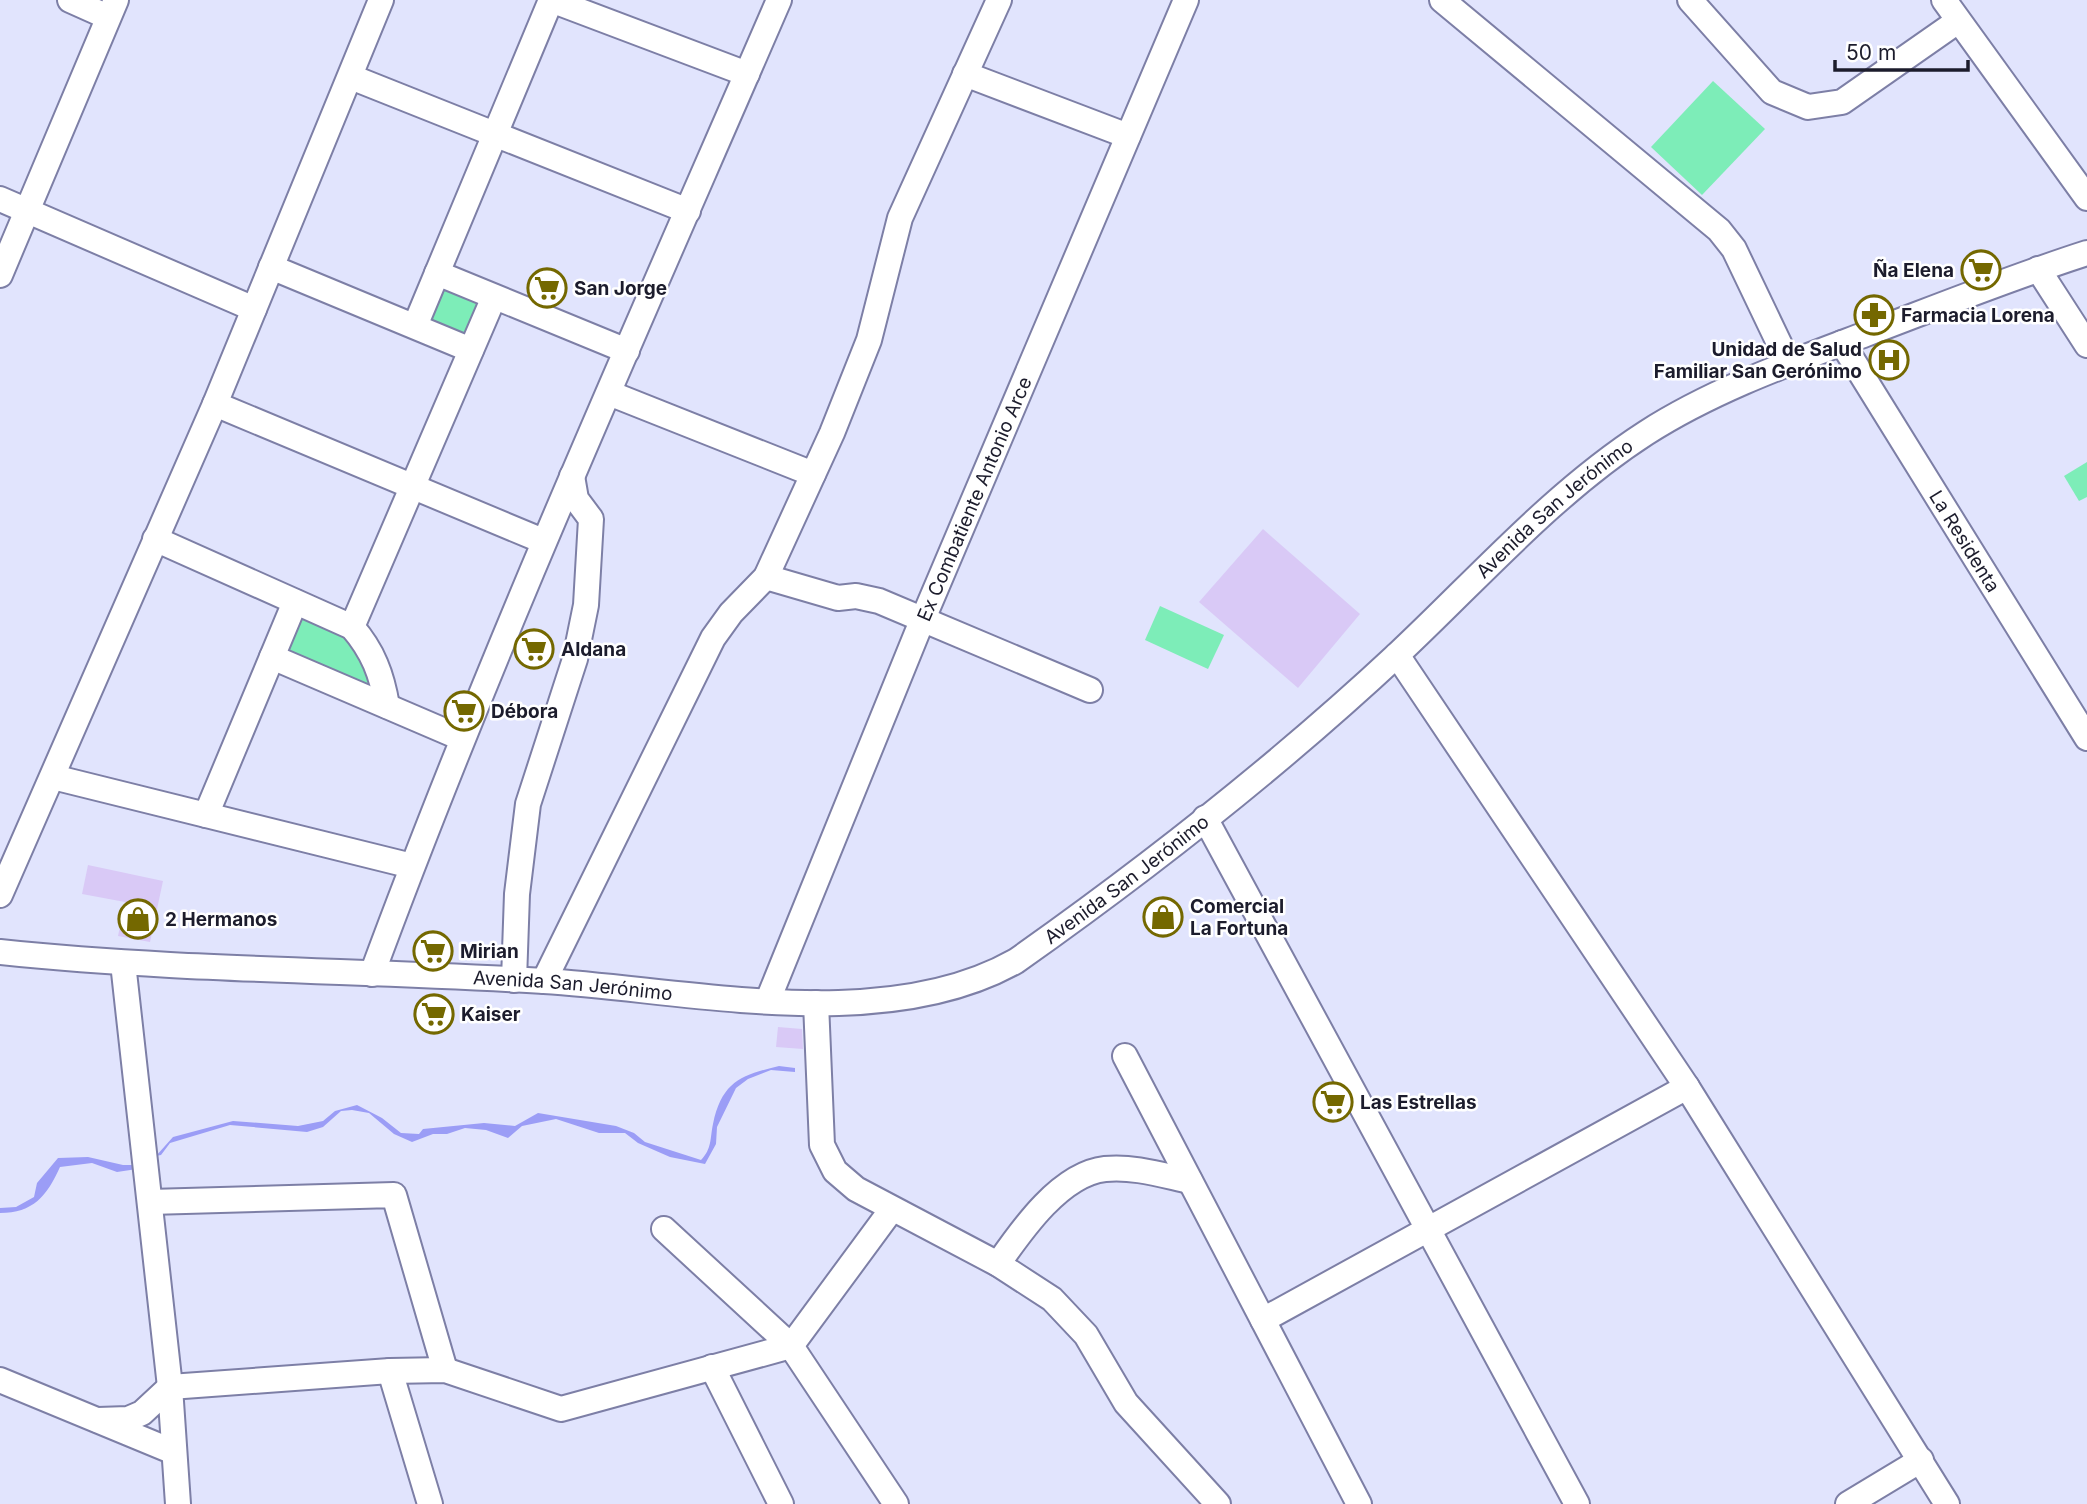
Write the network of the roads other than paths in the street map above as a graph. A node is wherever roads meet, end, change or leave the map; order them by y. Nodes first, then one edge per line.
1 (70, 0) edge
2 (381, 0) edge
3 (551, 0) edge
4 (779, 0) edge
5 (999, 0) edge
6 (1186, 0) edge
7 (1442, 0) edge
8 (1690, 0) edge
9 (1944, 0) edge
10 (112, 9) edge
11 (611, 10) edge
12 (1958, 21) junction
13 (965, 74) junction
14 (747, 75) junction
15 (351, 77) junction
16 (495, 134) junction
17 (1128, 136) junction
18 (2087, 198) edge
19 (0, 199) edge
20 (688, 211) junction
21 (29, 212) junction
22 (2087, 253) edge
23 (271, 267) junction
24 (2038, 269) junction
25 (437, 273) junction
26 (0, 275) edge
27 (494, 297) junction
28 (254, 309) junction
29 (415, 326) junction
30 (1842, 343) junction
31 (2087, 345) edge
32 (471, 350) junction
33 (627, 351) junction
34 (1789, 364) junction
35 (609, 393) junction
36 (215, 404) junction
37 (813, 474) junction
38 (572, 476) junction
39 (412, 486) junction
40 (155, 539) junction
41 (543, 541) junction
42 (766, 577) junction
43 (295, 602) junction
44 (923, 619) junction
45 (352, 627) junction
46 (1397, 655) junction
47 (272, 657) junction
48 (1090, 690) dead end
49 (387, 706) junction
50 (461, 738) junction
51 (2087, 738) edge
52 (53, 777) junction
53 (206, 815) junction
54 (1205, 818) junction
55 (412, 866) junction
56 (0, 895) edge
57 (0, 952) edge
58 (123, 963) junction
59 (372, 974) junction
60 (514, 980) junction
61 (544, 981) junction
62 (768, 1000) junction
63 (816, 1003) junction
64 (1125, 1056) dead end
65 (1687, 1087) junction
66 (1190, 1181) junction
67 (150, 1202) junction
68 (892, 1209) junction
69 (664, 1229) dead end
70 (1428, 1231) junction
71 (998, 1264) junction
72 (1263, 1320) junction
73 (791, 1346) junction
74 (712, 1367) junction
75 (445, 1370) junction
76 (390, 1371) junction
77 (0, 1380) edge
78 (170, 1387) junction
79 (98, 1420) junction
80 (174, 1452) junction
81 (1921, 1460) junction
82 (178, 1504) edge
83 (430, 1504) edge
84 (781, 1504) edge
85 (896, 1504) edge
86 (1218, 1504) edge
87 (1359, 1504) edge
88 (1577, 1504) edge
89 (1847, 1504) edge
90 (1947, 1504) edge

1 - 10 street
2 - 15 street
3 - 11 street
3 - 16 street
4 - 14 street
5 - 13 street
6 - 17 street, Ex Combatiente Antonio Arce
7 - 34 street
8 - 12 street
9 - 12 street
10 - 21 street
11 - 14 street
12 - 18 street
13 - 17 street
13 - 37 street
14 - 20 street
15 - 16 street
15 - 23 street
16 - 20 street
16 - 25 street
17 - 44 street, Ex Combatiente Antonio Arce
19 - 21 street
20 - 33 street
21 - 26 street
21 - 28 street
22 - 24 street, Avenida San Jerónimo
23 - 28 street
23 - 29 street
24 - 30 street, Avenida San Jerónimo
24 - 31 street
25 - 27 street
25 - 29 street
27 - 32 street
27 - 33 street
28 - 36 street
29 - 32 street
30 - 34 street, Avenida San Jerónimo
30 - 51 street, La Residenta
32 - 39 street
33 - 35 street
34 - 46 street, Avenida San Jerónimo
35 - 37 street
35 - 38 street
36 - 39 street
36 - 40 street
37 - 42 street
38 - 41 street
38 - 60 street
39 - 41 street
39 - 45 street
40 - 43 street
40 - 52 street
41 - 50 street
42 - 44 street
42 - 61 street
43 - 45 street
43 - 47 street
44 - 48 street
44 - 62 street, Ex Combatiente Antonio Arce
45 - 49 street
46 - 54 street, Avenida San Jerónimo
46 - 65 street
47 - 49 street
47 - 53 street
49 - 50 street
50 - 55 street
52 - 53 street
52 - 56 street
53 - 55 street
54 - 63 street, Avenida San Jerónimo
54 - 70 street
55 - 59 street
57 - 58 street, Avenida San Jerónimo
58 - 59 street, Avenida San Jerónimo
58 - 67 street
59 - 60 street, Avenida San Jerónimo
60 - 61 street, Avenida San Jerónimo
61 - 62 street, Avenida San Jerónimo
62 - 63 street, Avenida San Jerónimo
63 - 68 street
64 - 66 street
65 - 70 street
65 - 81 street
66 - 71 street
66 - 72 street
67 - 75 street
67 - 78 street
68 - 71 street
68 - 73 street
69 - 73 street
70 - 72 street
70 - 88 street
71 - 86 street
72 - 87 street
73 - 74 street
73 - 85 street
74 - 75 street
74 - 84 street
75 - 76 street
76 - 78 street
76 - 83 street
77 - 79 street
78 - 79 street
78 - 80 street
79 - 80 street
80 - 82 street
81 - 89 street
81 - 90 street

